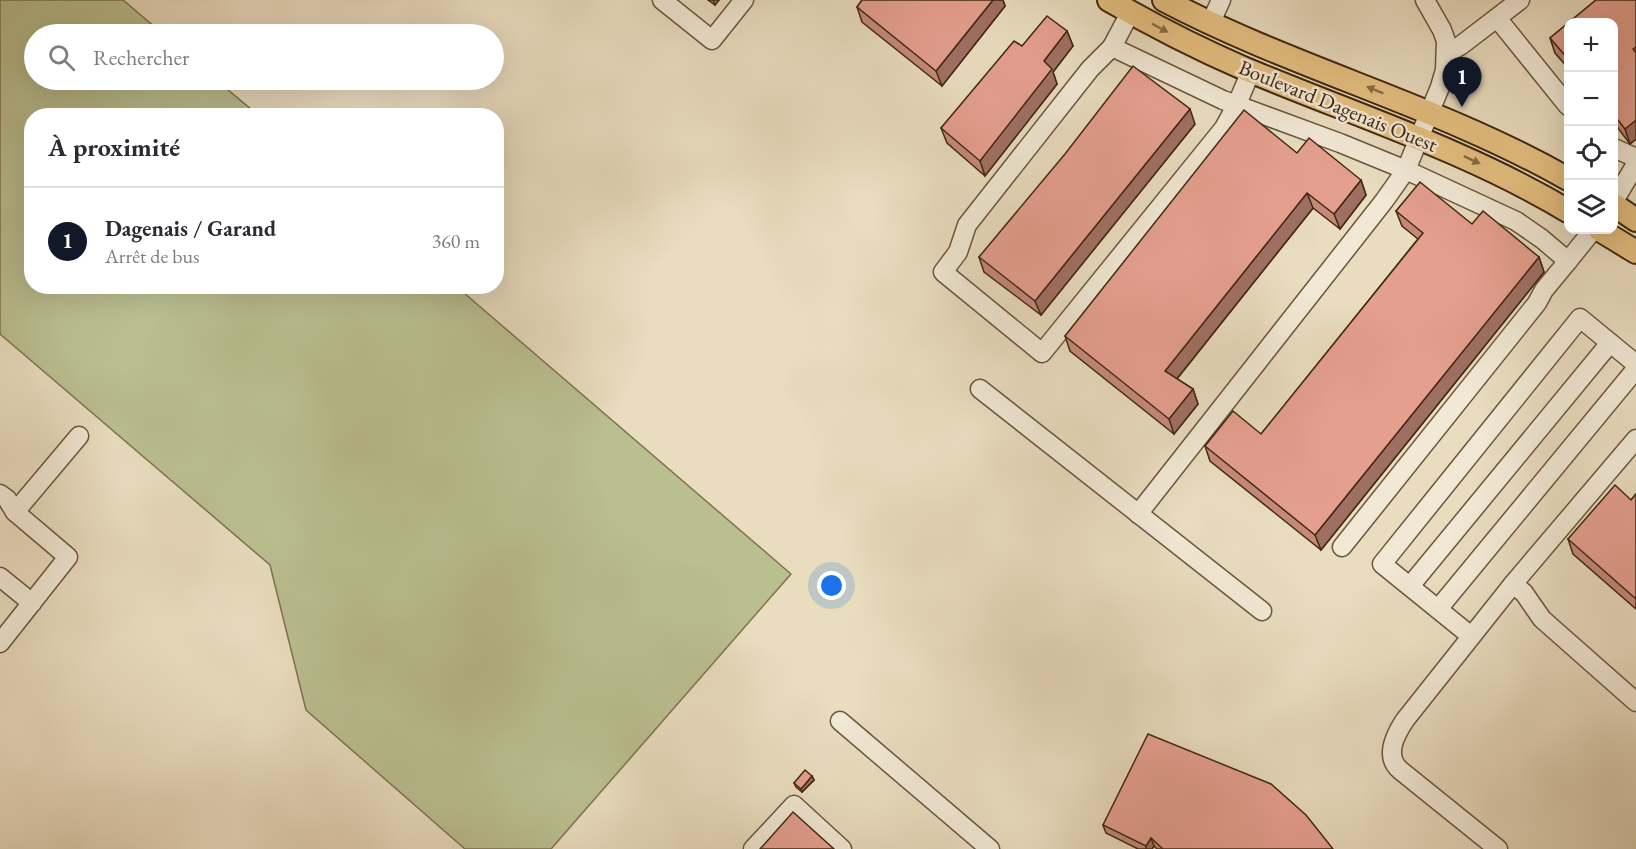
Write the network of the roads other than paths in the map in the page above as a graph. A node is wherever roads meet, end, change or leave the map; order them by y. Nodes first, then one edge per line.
1 (662, 0) edge
2 (744, 0) edge
3 (1109, 0) edge
4 (1164, 0) edge
5 (1221, 0) edge
6 (1425, 0) edge
7 (1520, 0) edge
8 (1130, 13) junction
9 (1497, 18) junction
10 (1210, 24) junction
11 (1112, 47) junction
12 (1447, 51) junction
13 (1251, 71) junction
14 (1564, 100) edge
15 (1237, 104) junction
16 (1429, 112) junction
17 (1418, 137) junction
18 (1618, 150) edge
19 (1636, 158) edge
20 (1636, 164) edge
21 (1406, 170) junction
22 (1564, 176) edge
23 (1618, 194) edge
24 (1564, 208) edge
25 (1618, 208) edge
26 (1636, 220) edge
27 (1590, 234) edge
28 (1607, 234) edge
29 (1636, 252) edge
30 (1568, 261) junction
31 (1610, 343) junction
32 (1636, 364) edge
33 (1636, 369) edge
34 (980, 389) dead end
35 (79, 436) dead end
36 (1636, 439) edge
37 (0, 494) edge
38 (15, 512) junction
39 (1138, 514) junction
40 (1342, 547) dead end
41 (0, 577) edge
42 (1513, 584) junction
43 (1410, 586) junction
44 (32, 603) junction
45 (1438, 609) junction
46 (1262, 611) dead end
47 (3, 632) edge
48 (1471, 636) junction
49 (1636, 702) edge
50 (840, 721) dead end
51 (753, 849) edge
52 (842, 849) edge
53 (990, 849) edge
54 (1498, 849) edge

1 - 2 street
3 - 8 main road, Boulevard Dagenais Ouest
4 - 10 main road, Boulevard Dagenais Ouest
5 - 10 street
6 - 12 street
7 - 9 street
8 - 11 street
8 -> 13 main road, Boulevard Dagenais Ouest
9 - 12 street
9 - 14 street
16 -> 10 main road, Boulevard Dagenais Ouest
11 - 15 street
11 - 15 street
12 - 16 street
13 - 15 street
13 - 17 main road, Boulevard Dagenais Ouest
15 - 21 street
16 - 17 street
16 - 22 main road, Boulevard Dagenais Ouest
17 - 21 street
17 -> 24 main road, Boulevard Dagenais Ouest
18 - 19 street
20 - 23 street
21 - 30 street
21 - 39 street
25 - 26 main road
27 - 30 street
28 - 29 main road
30 - 40 street
31 - 32 street
31 - 43 street
31 - 43 street
33 - 45 street
34 - 39 street
35 - 38 street
36 - 42 street
37 - 38 street
38 - 44 street
39 - 46 street
41 - 44 street
42 - 48 street
42 - 49 street
43 - 45 street
44 - 47 street
45 - 48 street
48 - 54 street
50 - 53 street
51 - 52 street

